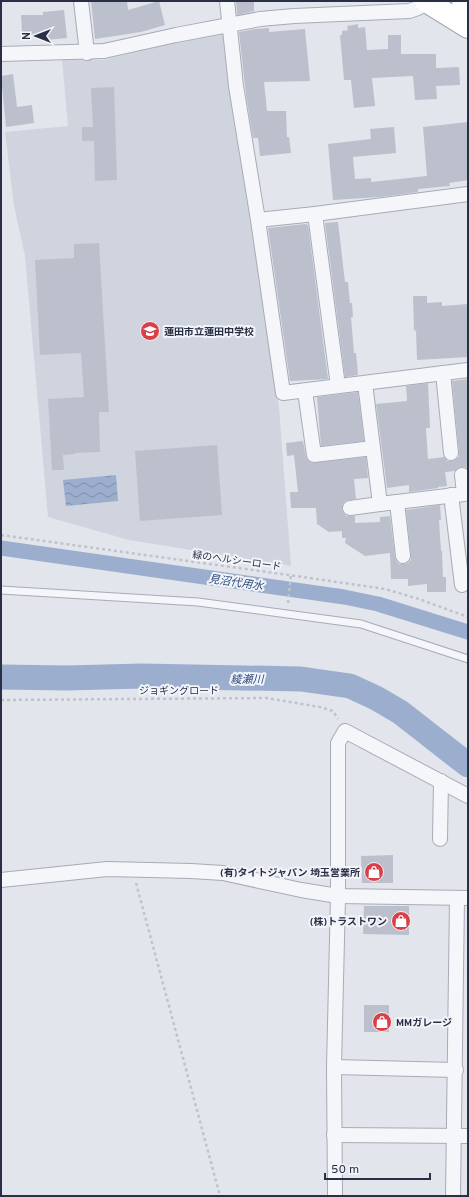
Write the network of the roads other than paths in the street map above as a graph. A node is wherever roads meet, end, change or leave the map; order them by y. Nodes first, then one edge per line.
1 (81, 1) edge
2 (227, 1) edge
3 (463, 1) edge
4 (427, 2) edge
5 (468, 4) edge
6 (229, 25) junction
7 (468, 27) edge
8 (87, 53) junction
9 (1, 54) edge
10 (468, 194) edge
11 (315, 214) junction
12 (258, 220) junction
13 (468, 370) edge
14 (443, 373) junction
15 (365, 383) junction
16 (338, 386) junction
17 (305, 391) junction
18 (373, 448) junction
19 (451, 453) dead end
20 (462, 475) dead end
21 (451, 495) junction
22 (397, 502) junction
23 (380, 504) junction
24 (350, 508) dead end
25 (403, 556) dead end
26 (462, 585) dead end
27 (1, 590) edge
28 (468, 659) edge
29 (441, 781) junction
30 (468, 796) edge
31 (440, 838) dead end
32 (1, 880) edge
33 (338, 896) junction
34 (463, 898) edge
35 (334, 1067) junction
36 (456, 1070) junction
37 (334, 1135) junction
38 (454, 1136) junction
39 (468, 1136) edge
40 (335, 1196) edge
41 (454, 1196) edge

1 - 8 street
2 - 6 street
3 - 5 main road
4 - 6 street
4 - 7 main road
6 - 8 street
6 - 12 street
8 - 9 street
10 - 11 street
11 - 12 street
11 - 16 street
12 - 17 street
13 - 14 street
14 - 15 street
14 - 19 street
15 - 16 street
15 - 18 street
16 - 17 street
17 - 18 street
18 - 23 street
20 - 21 street
21 - 22 street
21 - 26 street
22 - 23 street
22 - 25 street
23 - 24 street
27 - 28 lane
29 - 30 street
29 - 31 street
29 - 33 street
32 - 33 street
33 - 34 street
33 - 35 street
34 - 36 street
35 - 36 street
35 - 37 street
36 - 38 street
37 - 38 street
37 - 40 street
38 - 39 street
38 - 41 street

